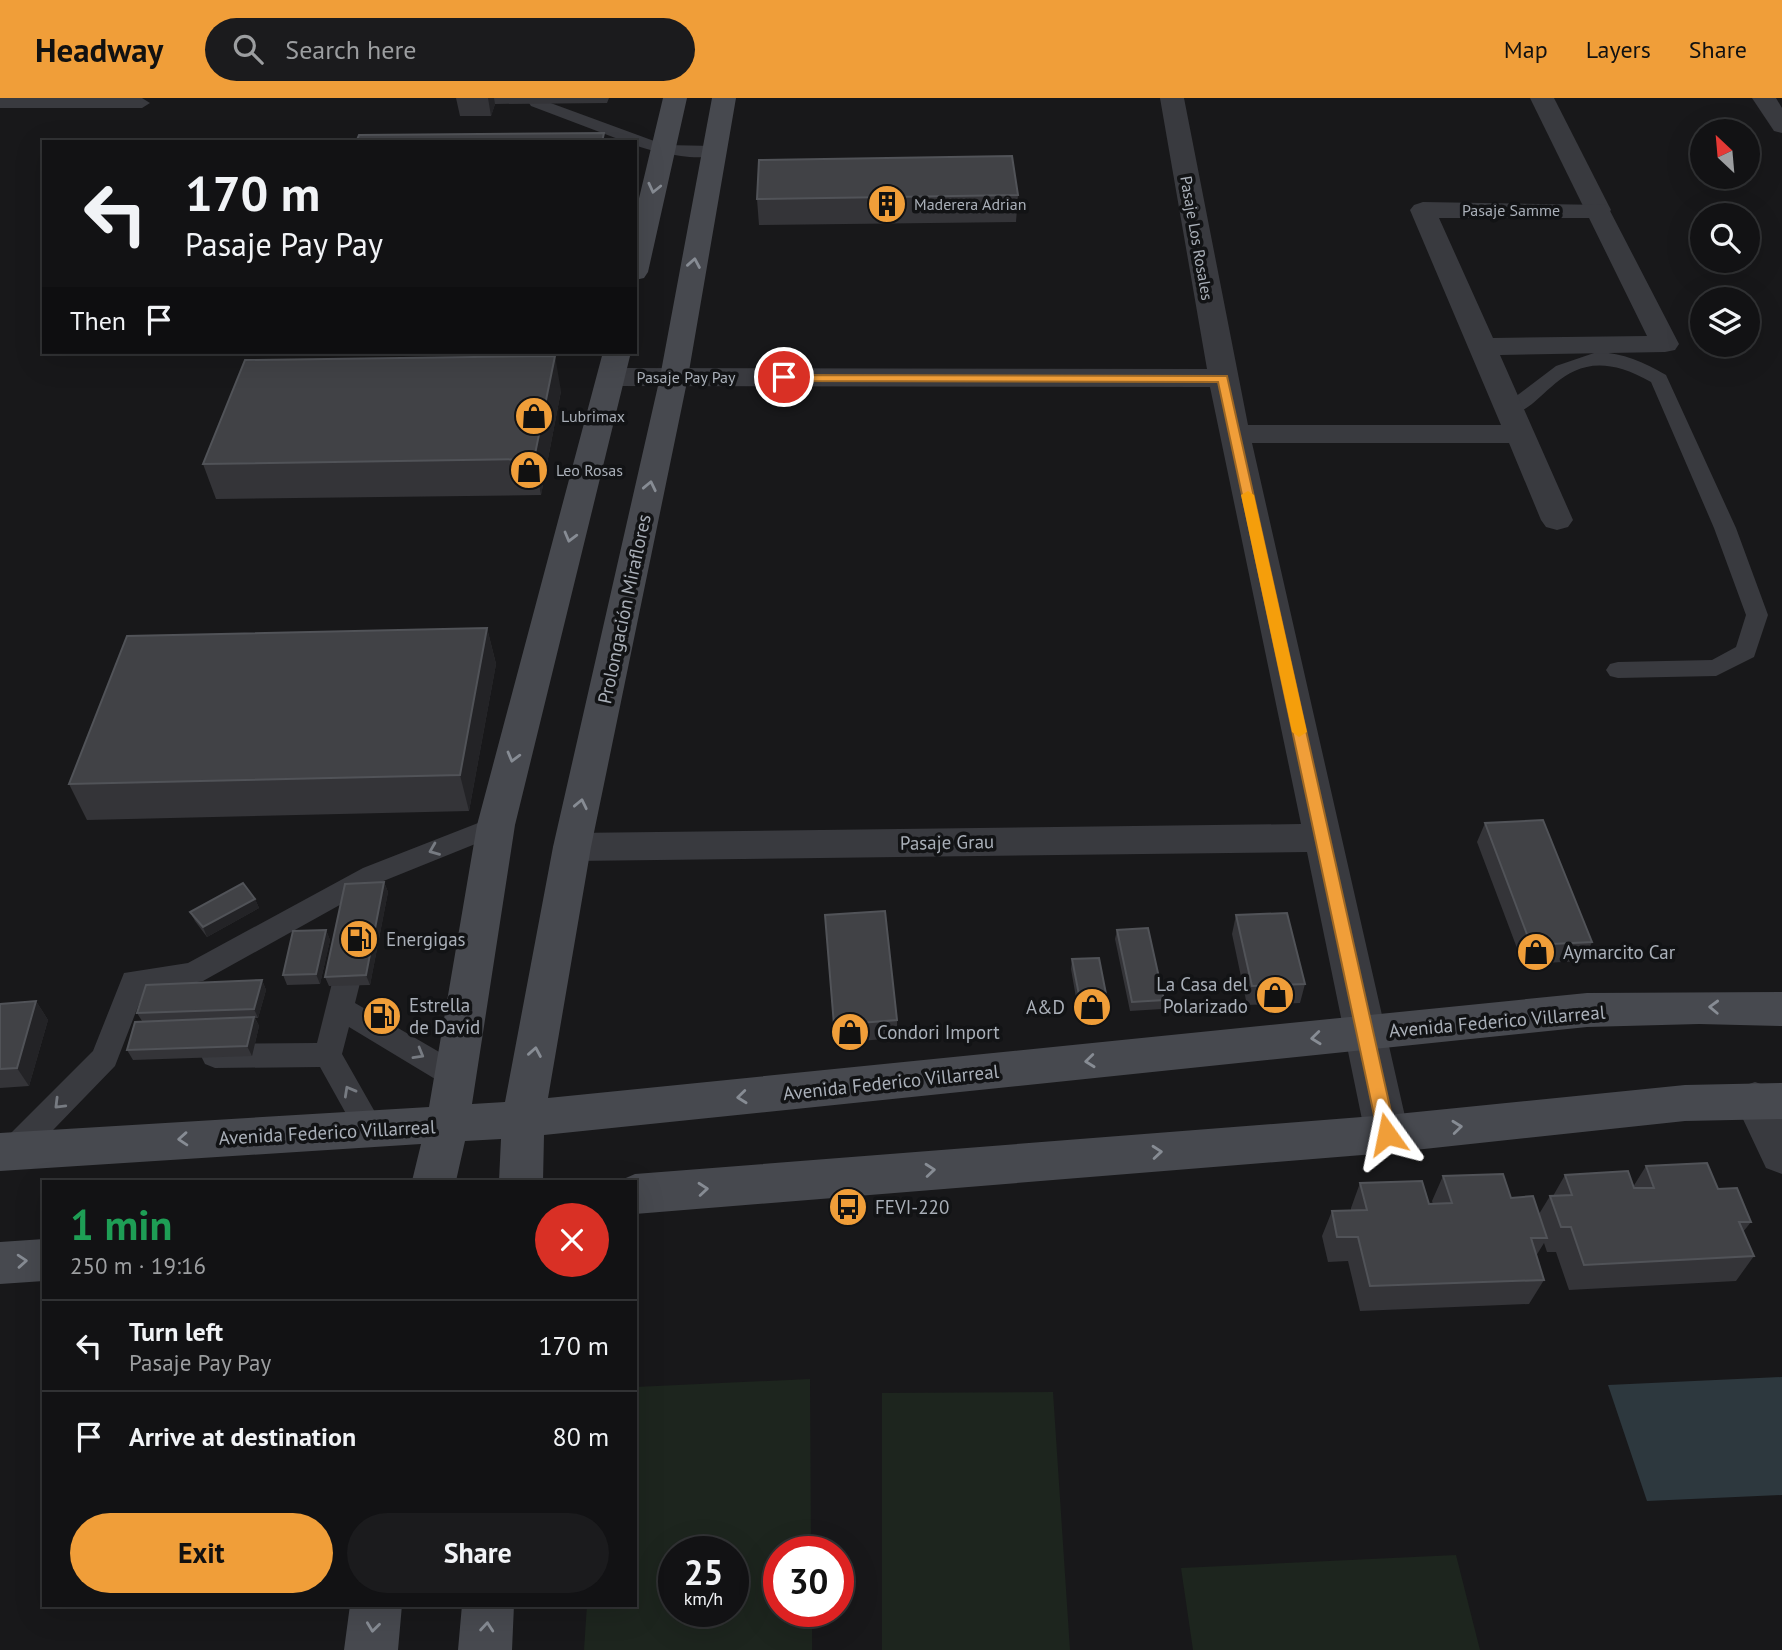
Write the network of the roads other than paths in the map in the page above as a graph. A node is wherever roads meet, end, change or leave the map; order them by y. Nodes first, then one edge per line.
1 (675, 98) edge
2 (724, 98) edge
3 (1172, 98) edge
4 (1542, 98) edge
5 (1764, 98) edge
6 (0, 103) edge
7 (142, 103) dead end
8 (537, 103) dead end
9 (1782, 126) edge
10 (636, 140) edge
11 (637, 140) edge
12 (663, 150) junction
13 (714, 151) junction
14 (1598, 210) junction
15 (637, 263) edge
16 (1482, 347) junction
17 (614, 365) edge
18 (674, 377) junction
19 (1223, 378) junction
20 (1514, 422) junction
21 (1235, 434) junction
22 (1557, 520) dead end
23 (1618, 670) dead end
24 (496, 825) junction
25 (1322, 838) junction
26 (572, 847) junction
27 (372, 875) junction
28 (340, 1008) junction
29 (1782, 1009) edge
30 (1365, 1033) junction
31 (328, 1055) junction
32 (189, 1057) edge
33 (456, 1076) junction
34 (1768, 1101) edge
35 (523, 1119) junction
36 (447, 1126) junction
37 (369, 1128) junction
38 (1387, 1134) junction
39 (7, 1152) edge
40 (1782, 1155) edge
41 (434, 1180) edge
42 (521, 1180) edge
43 (637, 1194) edge
44 (42, 1259) edge
45 (0, 1262) edge
46 (376, 1607) edge
47 (488, 1607) edge
48 (371, 1650) edge
49 (485, 1650) edge

1 - 12 main road
2 - 13 main road, Prolongación Miraflores
3 - 19 street, Pasaje Los Rosales
4 - 14 street
5 - 9 street
6 - 7 lane
8 - 10 lane
11 - 12 lane
12 - 13 lane
12 -> 15 main road
18 -> 13 main road, Prolongación Miraflores
14 - 16 street, Pasaje Samme
14 - 16 street
16 - 20 street
17 - 18 street, Pasaje Pay Pay
17 -> 24 main road
18 - 19 street, Pasaje Pay Pay
26 -> 18 main road, Prolongación Miraflores
19 - 21 street, Pasaje Los Rosales
20 - 21 street
20 - 22 street
20 - 23 lane
21 - 25 street, Pasaje Los Rosales
24 -> 27 lane
24 - 33 main road
25 - 26 street, Pasaje Grau
25 - 30 street, Pasaje Los Rosales
35 -> 26 main road, Prolongación Miraflores
27 - 28 lane
27 -> 39 lane
28 - 31 lane
28 -> 33 lane
29 -> 30 main road, Avenida Federico Villarreal
30 -> 35 main road, Avenida Federico Villarreal
30 - 38 street, Pasaje Los Rosales
31 - 32 lane
37 -> 31 lane
33 - 36 main road
38 -> 34 main road
34 - 40 street
35 - 36 main road, Avenida Federico Villarreal
35 - 42 main road, Prolongación Miraflores
36 - 37 main road, Avenida Federico Villarreal
36 - 41 main road
37 -> 39 main road, Avenida Federico Villarreal
43 -> 38 main road
45 -> 44 main road
46 -> 48 main road
49 -> 47 main road

